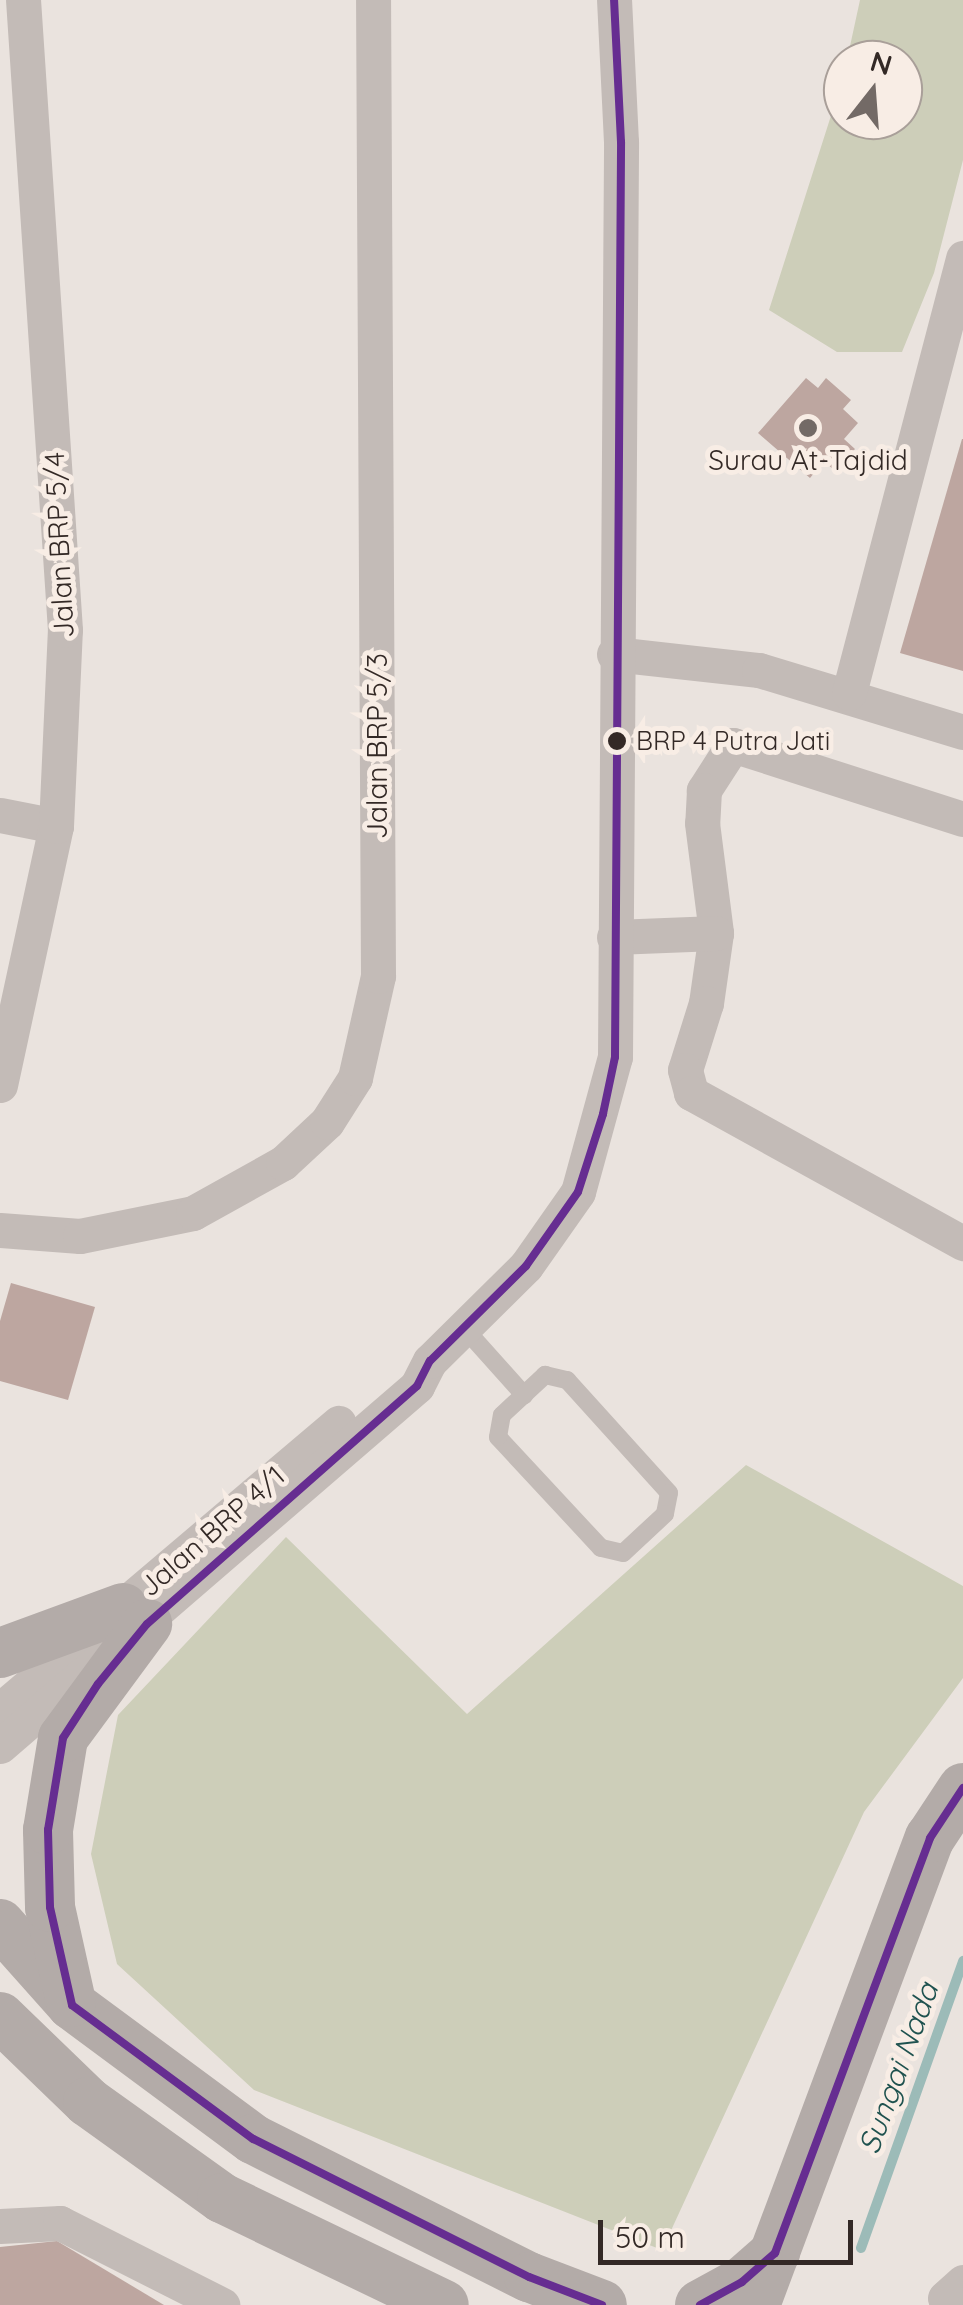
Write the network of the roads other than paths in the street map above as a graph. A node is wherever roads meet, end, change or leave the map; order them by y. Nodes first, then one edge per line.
1 (23, 0) edge
2 (372, 0) edge
3 (614, 0) edge
4 (963, 258) edge
5 (614, 654) junction
6 (849, 693) junction
7 (963, 732) edge
8 (0, 815) edge
9 (963, 819) edge
10 (56, 826) junction
11 (716, 933) junction
12 (614, 938) junction
13 (0, 1086) edge
14 (0, 1230) edge
15 (963, 1243) edge
16 (465, 1329) junction
17 (524, 1395) junction
18 (135, 1616) junction
19 (0, 1654) edge
20 (0, 1710) edge
21 (0, 1746) edge
22 (963, 1788) edge
23 (0, 1924) edge
24 (72, 2005) junction
25 (0, 2017) edge
26 (0, 2226) edge
27 (775, 2253) junction
28 (963, 2282) edge
29 (442, 2304) edge
30 (222, 2305) edge
31 (602, 2305) edge
32 (700, 2305) edge
33 (756, 2305) edge
34 (784, 2305) edge
35 (961, 2305) edge

1 - 10 street, Jalan BRP 5/4
2 - 14 street, Jalan BRP 5/3
3 - 5 street, Jalan BRP 4/1
4 - 6 street
5 - 6 street
5 - 12 street, Jalan BRP 4/1
6 - 7 street
8 - 10 street
9 - 11 street
10 - 13 street, Jalan BRP 5/4
11 - 12 street
11 - 15 street
12 - 16 street, Jalan BRP 4/1
16 - 17 lane
16 - 18 street, Jalan BRP 4/1
17 - 17 lane
18 - 19 main road
18 - 20 street, Jalan BRP 4/1
18 - 21 street, Jalan BRP 4/1
18 - 24 main road
22 - 27 main road
23 - 24 main road
24 - 31 main road
25 - 29 main road
26 - 30 street
27 - 32 main road
27 - 33 main road
27 - 34 main road
28 - 35 street

